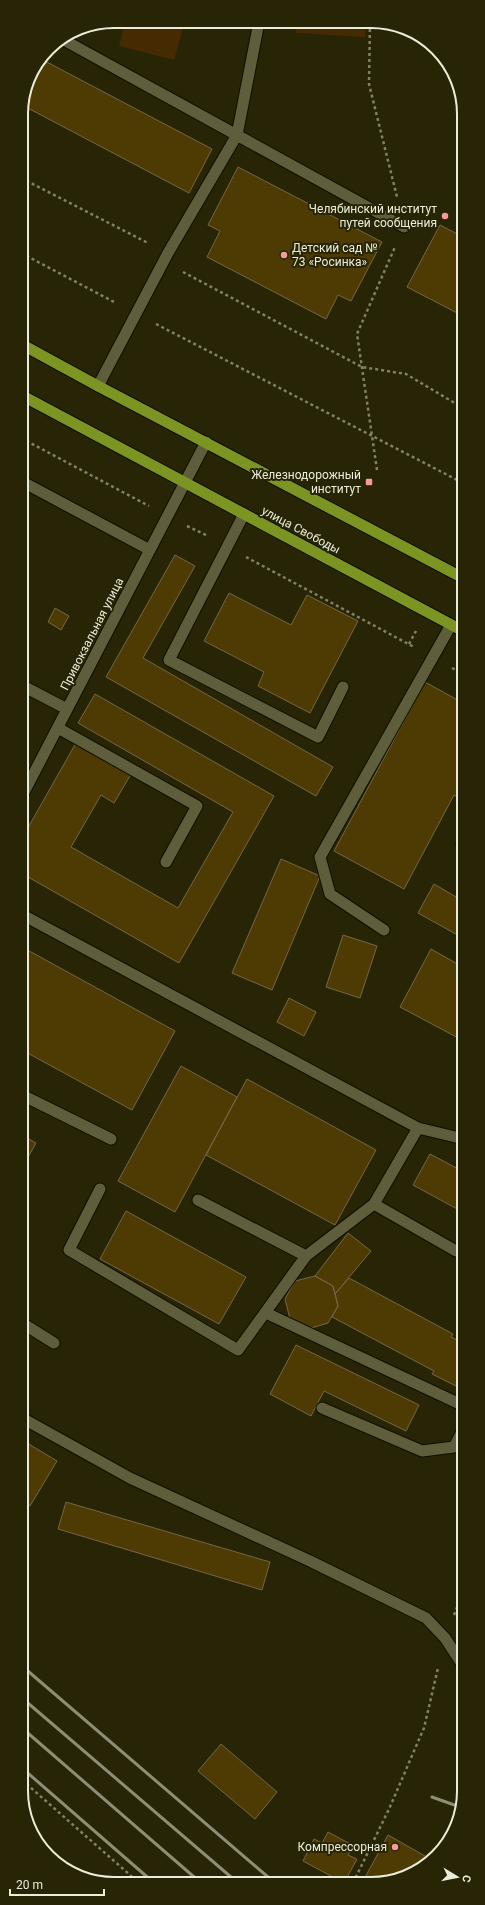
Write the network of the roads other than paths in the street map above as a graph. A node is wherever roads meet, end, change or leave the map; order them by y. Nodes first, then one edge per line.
1 (258, 28) edge
2 (67, 42) edge
3 (237, 135) junction
4 (404, 227) road end
5 (28, 348) edge
6 (98, 386) junction
7 (28, 399) edge
8 (206, 442) junction
9 (185, 482) junction
10 (28, 485) edge
11 (244, 514) junction
12 (150, 550) junction
13 (457, 575) edge
14 (451, 625) junction
15 (457, 628) edge
16 (343, 687) dead end
17 (28, 689) edge
18 (68, 709) junction
19 (58, 728) junction
20 (28, 785) edge
21 (166, 862) dead end
22 (28, 917) edge
23 (384, 930) dead end
24 (28, 1098) edge
25 (418, 1128) junction
26 (457, 1137) edge
27 (111, 1139) dead end
28 (100, 1189) dead end
29 (198, 1200) dead end
30 (374, 1204) junction
31 (456, 1251) dead end
32 (306, 1256) junction
33 (266, 1313) junction
34 (28, 1327) edge
35 (54, 1343) dead end
36 (457, 1403) edge
37 (322, 1408) dead end
38 (28, 1421) edge
39 (457, 1441) edge
40 (457, 1656) edge

1 - 3 lane
2 - 3 lane
3 - 4 lane
3 - 6 lane
5 - 6 main road
6 - 8 main road
7 - 9 main road, улица Свободы
8 - 9 lane, Привокзальная улица
8 - 13 main road
9 - 11 main road, улица Свободы
9 - 12 lane, Привокзальная улица
10 - 12 lane
11 - 14 main road, улица Свободы
11 - 16 lane
12 - 18 lane, Привокзальная улица
14 - 15 main road, улица Свободы
14 - 23 lane
17 - 18 lane
18 - 19 lane, Привокзальная улица
19 - 20 lane, Привокзальная улица
19 - 21 lane
22 - 25 lane
24 - 27 lane
25 - 26 lane
25 - 30 lane
28 - 33 lane
29 - 32 lane
30 - 31 lane
30 - 32 lane
32 - 33 lane
33 - 36 lane
34 - 35 lane
37 - 39 lane
38 - 40 lane

